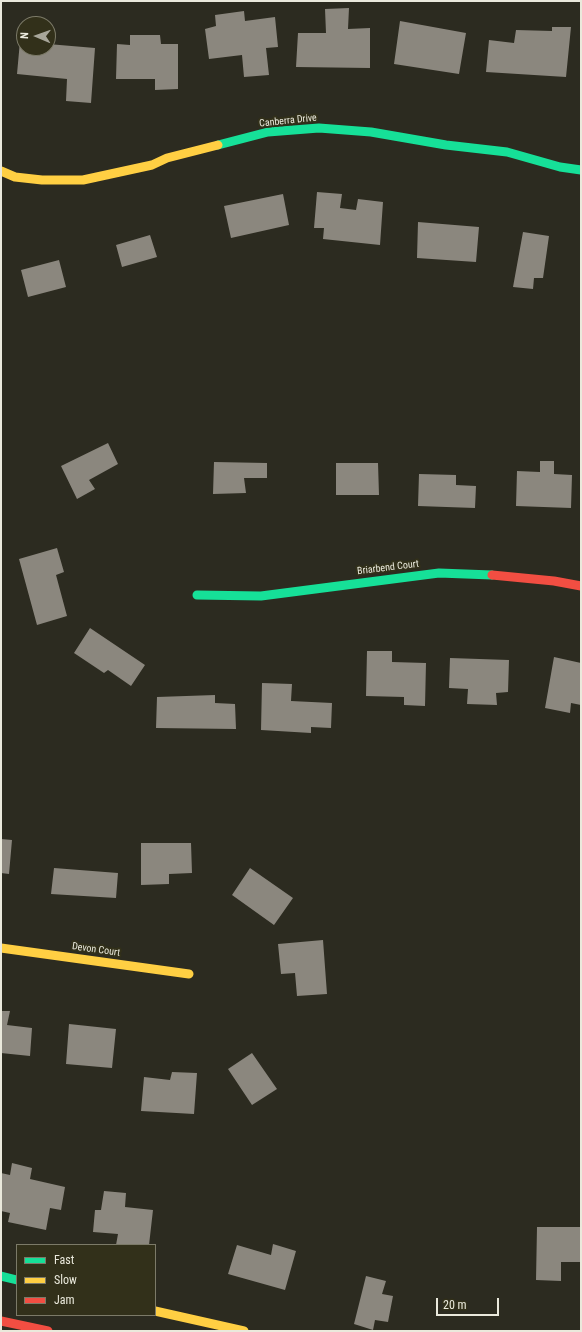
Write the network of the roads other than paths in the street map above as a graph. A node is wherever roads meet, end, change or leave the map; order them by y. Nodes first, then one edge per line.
1 (581, 170) edge
2 (1, 171) edge
3 (581, 586) edge
4 (197, 595) dead end
5 (1, 948) edge
6 (189, 974) dead end
7 (1, 1276) edge
8 (16, 1280) edge
9 (156, 1311) edge
10 (1, 1321) edge
11 (48, 1331) edge
12 (244, 1331) edge

1 - 2 street, Canberra Drive
3 - 4 street, Briarbend Court
5 - 6 street, Devon Court
7 - 8 street
9 - 12 street
10 - 11 street

